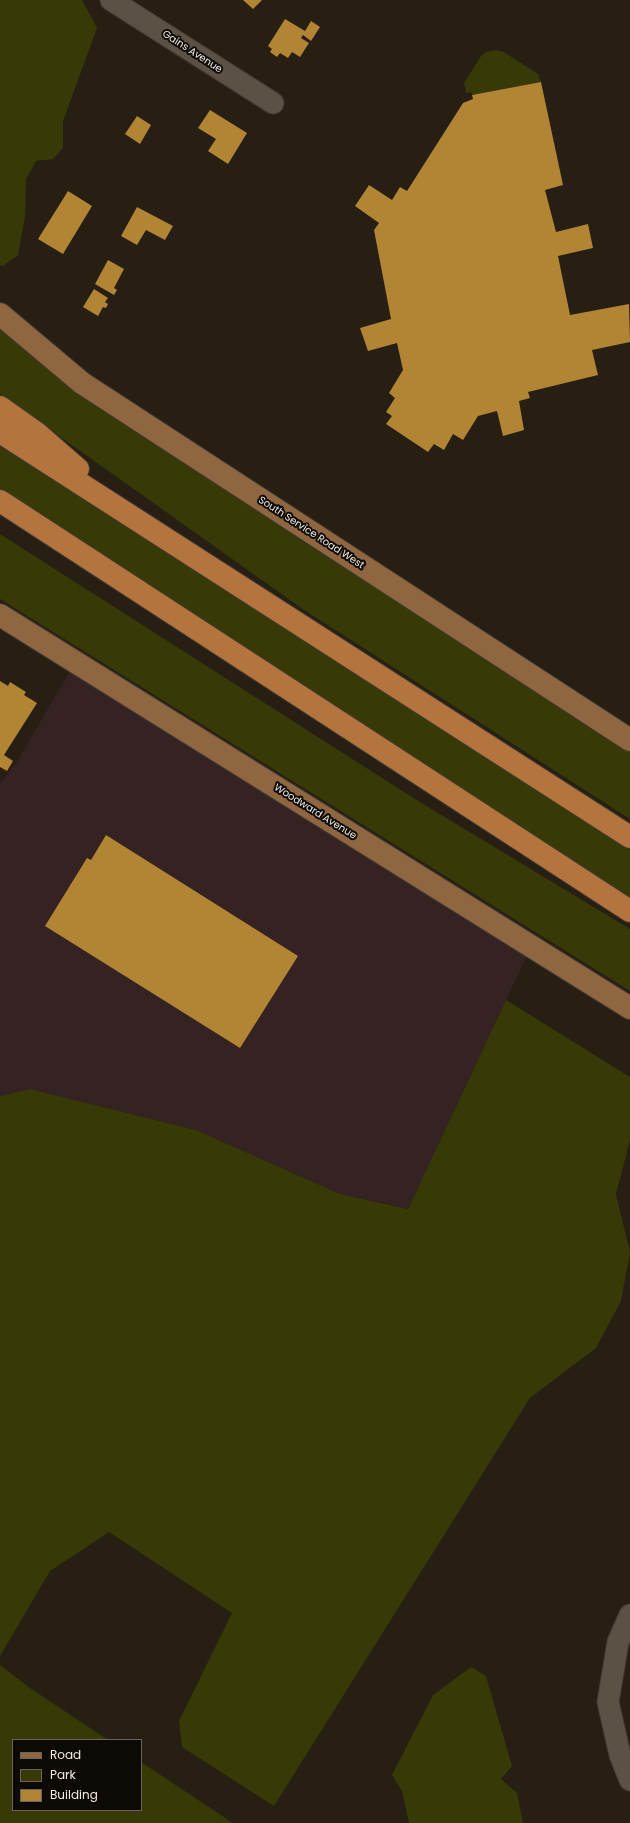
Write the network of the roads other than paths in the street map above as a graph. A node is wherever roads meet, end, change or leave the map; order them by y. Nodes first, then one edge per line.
1 (112, 0) edge
2 (273, 103) dead end
3 (0, 314) edge
4 (0, 407) edge
5 (0, 432) edge
6 (0, 501) edge
7 (137, 520) junction
8 (0, 616) edge
9 (630, 740) edge
10 (630, 837) edge
11 (630, 911) edge
12 (630, 1008) edge
13 (630, 1615) edge
14 (630, 1780) edge

1 - 2 street, Gains Avenue
3 - 9 main road, South Service Road West
4 - 7 highway
5 - 7 highway
6 - 11 highway
7 - 10 highway
8 - 12 main road, Woodward Avenue
13 - 14 street

